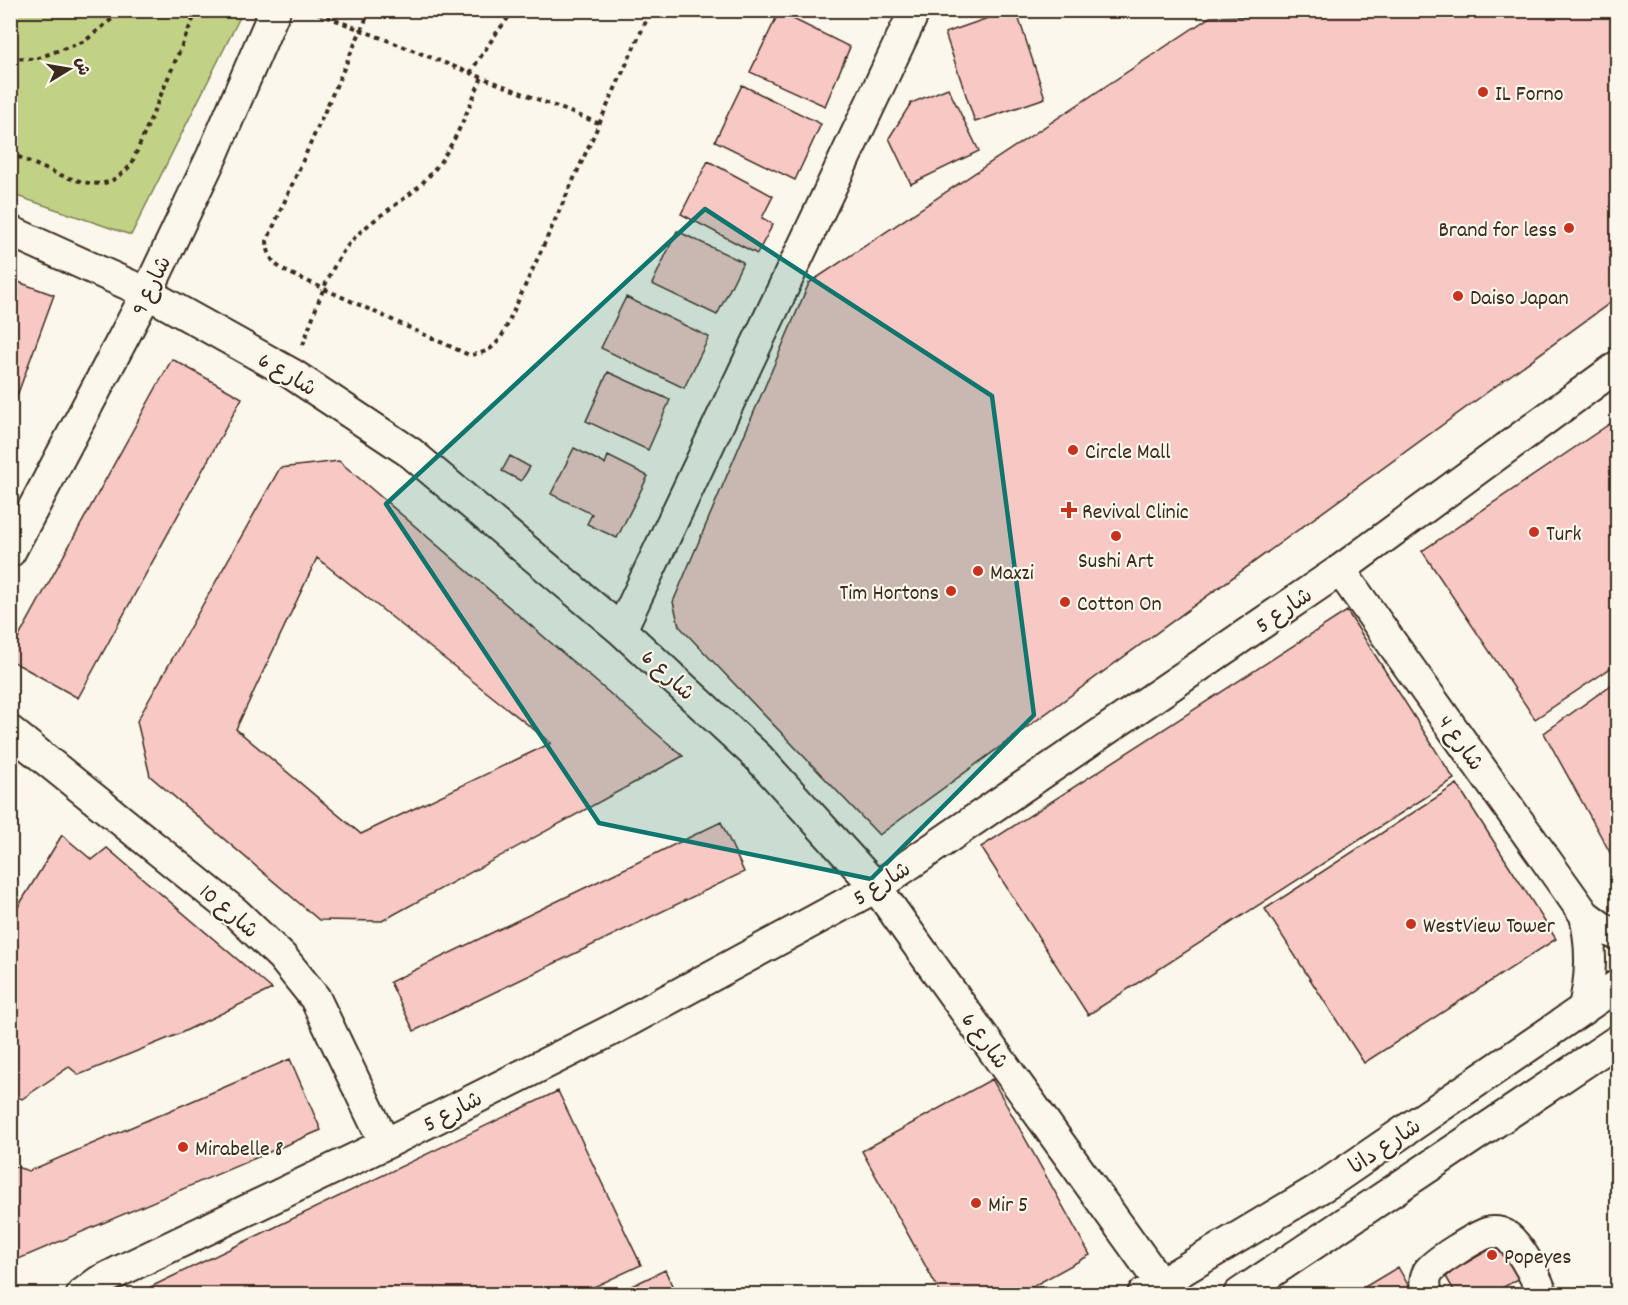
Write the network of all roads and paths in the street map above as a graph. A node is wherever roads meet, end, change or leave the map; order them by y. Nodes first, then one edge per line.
1 (123, 10) edge
2 (197, 10) edge
3 (275, 10) edge
4 (310, 10) edge
5 (370, 10) edge
6 (514, 10) edge
7 (651, 10) edge
8 (915, 10) edge
9 (361, 30) junction
10 (10, 58) edge
11 (470, 73) junction
12 (482, 77) junction
13 (598, 123) junction
14 (10, 153) edge
15 (10, 231) edge
16 (324, 290) junction
17 (147, 293) junction
18 (1617, 366) edge
19 (292, 374) junction
20 (10, 552) edge
21 (1340, 570) junction
22 (621, 630) junction
23 (10, 731) edge
24 (876, 887) junction
25 (1585, 915) junction
26 (1617, 934) edge
27 (1617, 985) edge
28 (1583, 1010) junction
29 (1617, 1040) edge
30 (385, 1144) junction
31 (1157, 1291) edge
32 (82, 1294) edge
33 (1239, 1294) edge
34 (1427, 1294) edge
35 (1542, 1294) edge

1 - 10 path
2 - 14 path
3 - 17 street, شارع 9
4 - 9 path
5 - 9 path
6 - 11 path
7 - 13 path
8 - 22 street
9 - 11 path
9 - 16 path
11 - 12 path
12 - 13 path
12 - 16 path
13 - 16 path
15 - 17 street, شارع 6
16 - 19 path
17 - 19 street, شارع 6
17 - 20 street, شارع 9
18 - 21 street, شارع 5
19 - 22 street, شارع 6
21 - 24 street, شارع 5
21 - 25 street, شارع 4
22 - 24 street, شارع 6
23 - 30 street, شارع 10
24 - 30 street, شارع 5
24 - 31 street, شارع 6
25 - 26 street, شارع 4
25 - 28 street, شارع 4
27 - 28 street, شارع دانا
28 - 31 street, شارع دانا
29 - 33 street, شارع دانا
30 - 32 street, شارع 5
34 - 35 street

